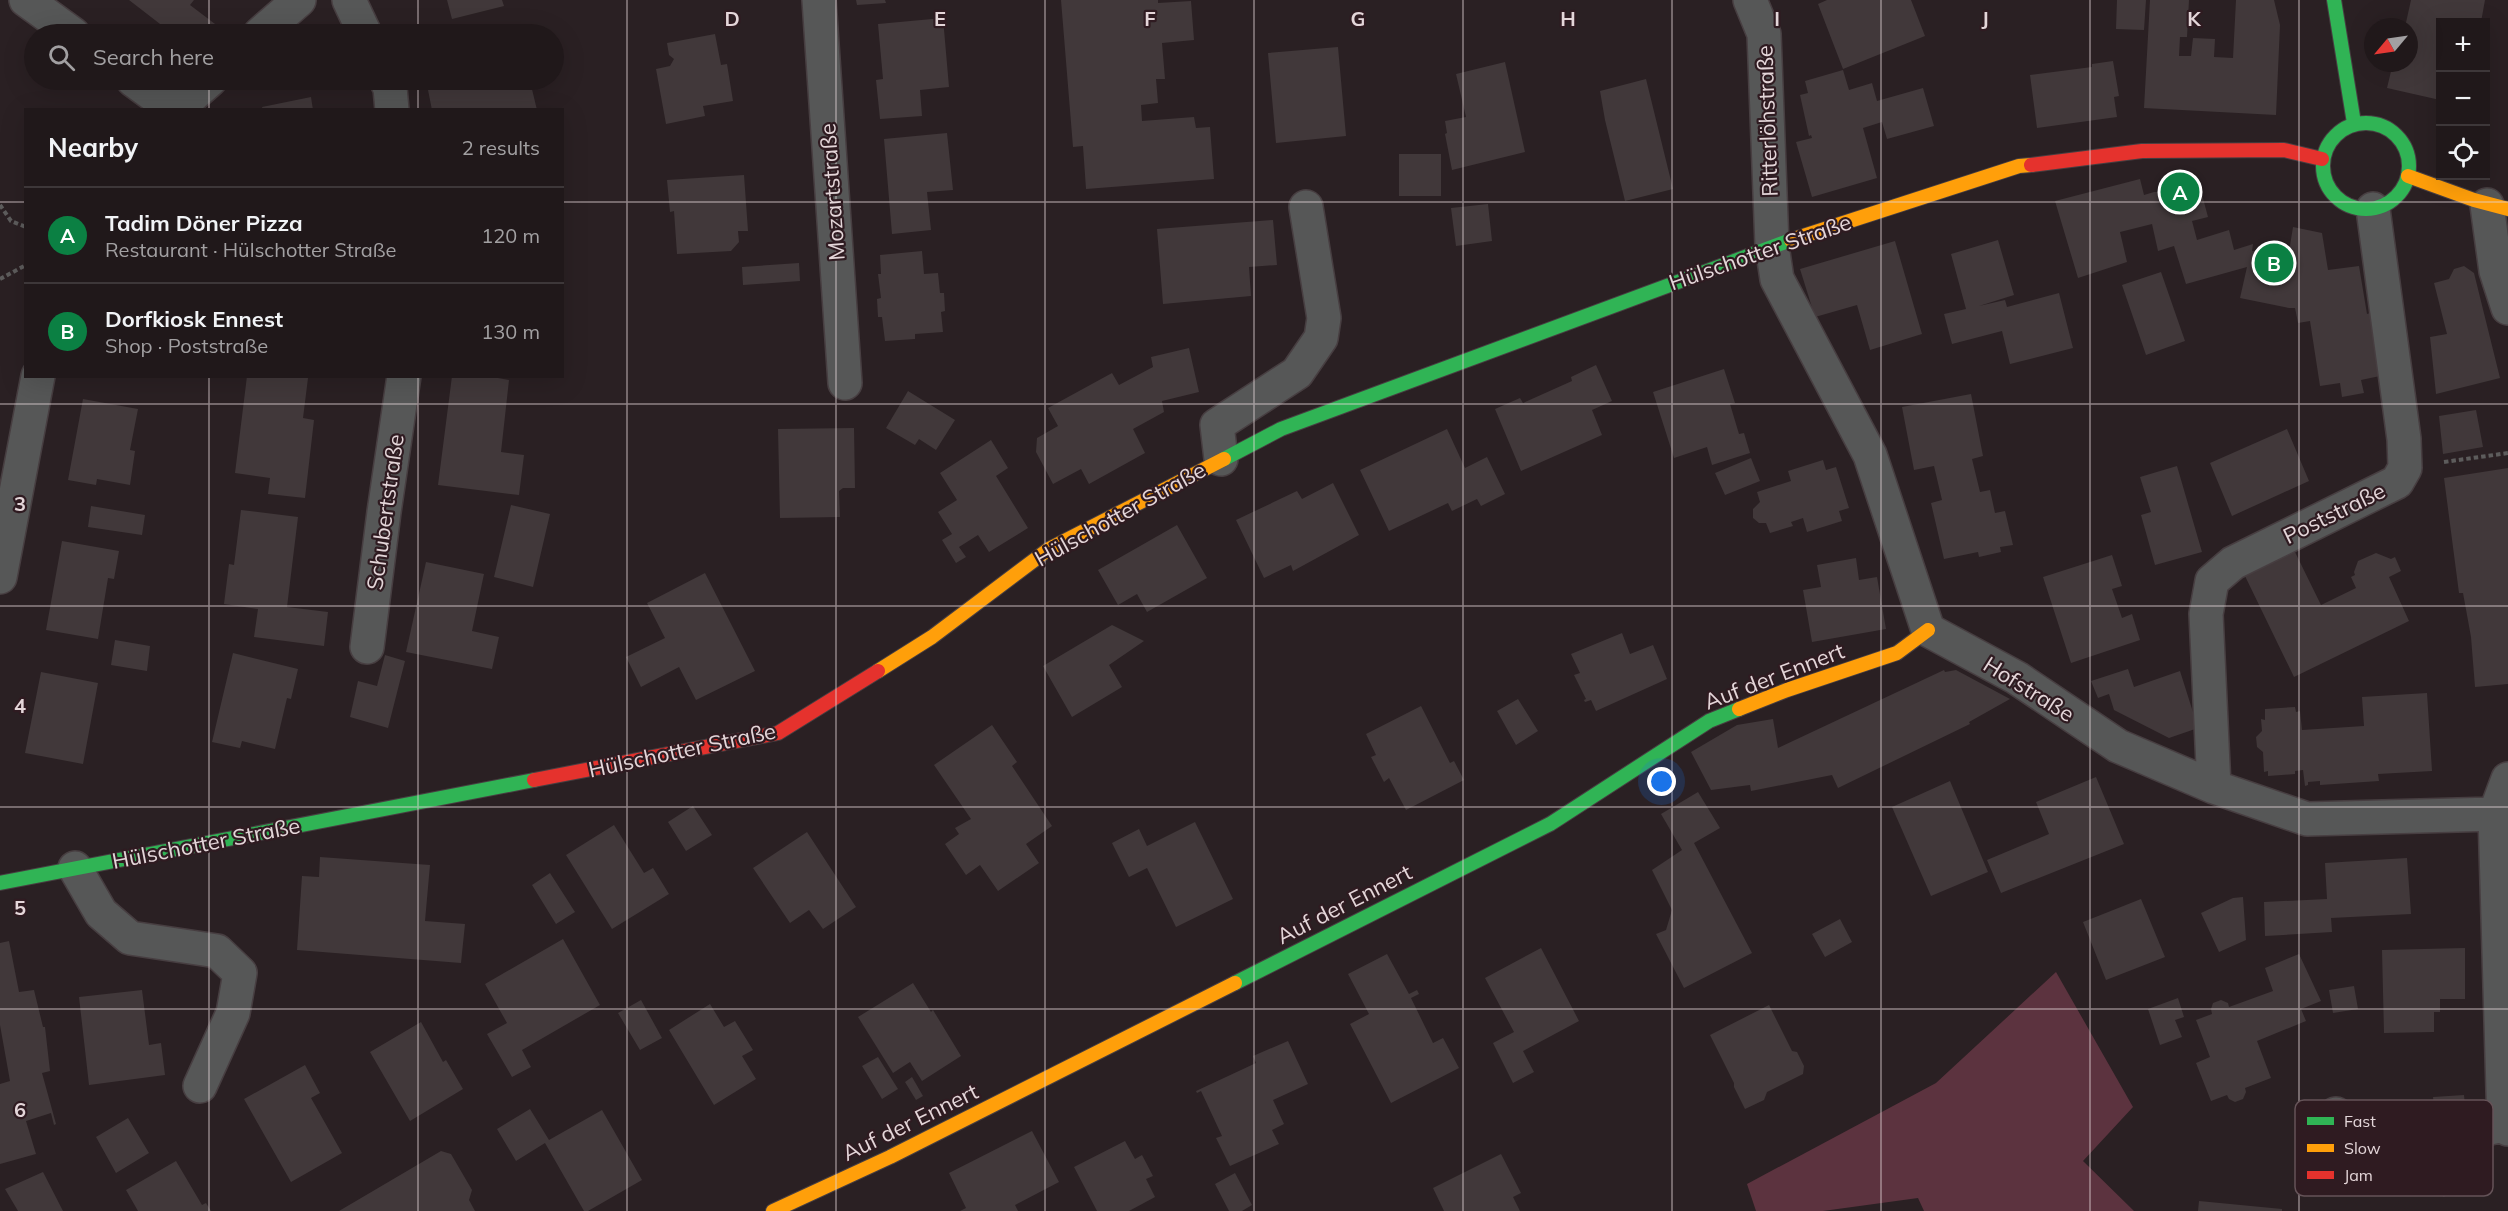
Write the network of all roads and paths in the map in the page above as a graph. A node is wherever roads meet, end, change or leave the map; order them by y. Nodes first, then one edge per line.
1 (26, 0) edge
2 (299, 0) edge
3 (349, 0) edge
4 (819, 0) edge
5 (1749, 0) edge
6 (2334, 0) edge
7 (58, 24) edge
8 (271, 24) edge
9 (360, 24) edge
10 (148, 90) edge
11 (198, 90) edge
12 (390, 90) edge
13 (172, 108) edge
14 (177, 108) edge
15 (392, 108) edge
16 (2354, 123) junction
17 (2322, 159) junction
18 (2408, 176) junction
19 (0, 205) edge
20 (1306, 207) dead end
21 (2497, 207) edge
22 (2373, 209) junction
23 (24, 226) edge
24 (1772, 246) junction
25 (24, 266) edge
26 (0, 279) edge
27 (2508, 308) edge
28 (38, 378) edge
29 (404, 378) edge
30 (845, 383) dead end
31 (2508, 453) edge
32 (1221, 459) junction
33 (2405, 468) junction
34 (0, 577) edge
35 (1928, 630) junction
36 (367, 647) dead end
37 (2508, 779) edge
38 (2214, 787) junction
39 (2495, 814) junction
40 (75, 868) junction
41 (0, 883) edge
42 (200, 1086) dead end
43 (2506, 1127) edge
44 (816, 1202) edge
45 (773, 1211) edge

1 - 7 street
2 - 8 street
3 - 9 street
4 - 30 street, Mozartstraße
5 - 24 street, Ritterlöhstraße
6 - 16 street
10 - 13 street
11 - 14 street
12 - 15 street
16 - 17 street
16 - 18 street
17 - 22 street
17 - 24 street, Hülschotter Straße
18 - 21 street
18 - 22 street
19 - 23 path
20 - 32 street, Hülschotter Straße
21 - 27 street
22 - 33 street, Poststraße
24 - 32 street, Hülschotter Straße
24 - 35 street
25 - 26 path
28 - 34 street
29 - 36 street, Schubertstraße
31 - 33 path
32 - 40 street, Hülschotter Straße
33 - 38 street, Poststraße
35 - 38 street, Hofstraße
35 - 44 street, Auf der Ennert
37 - 39 street
38 - 39 street, Hofstraße
39 - 43 street
40 - 41 street, Hülschotter Straße
40 - 42 street, Hülschotter Straße
44 - 45 street, Auf der Ennert

